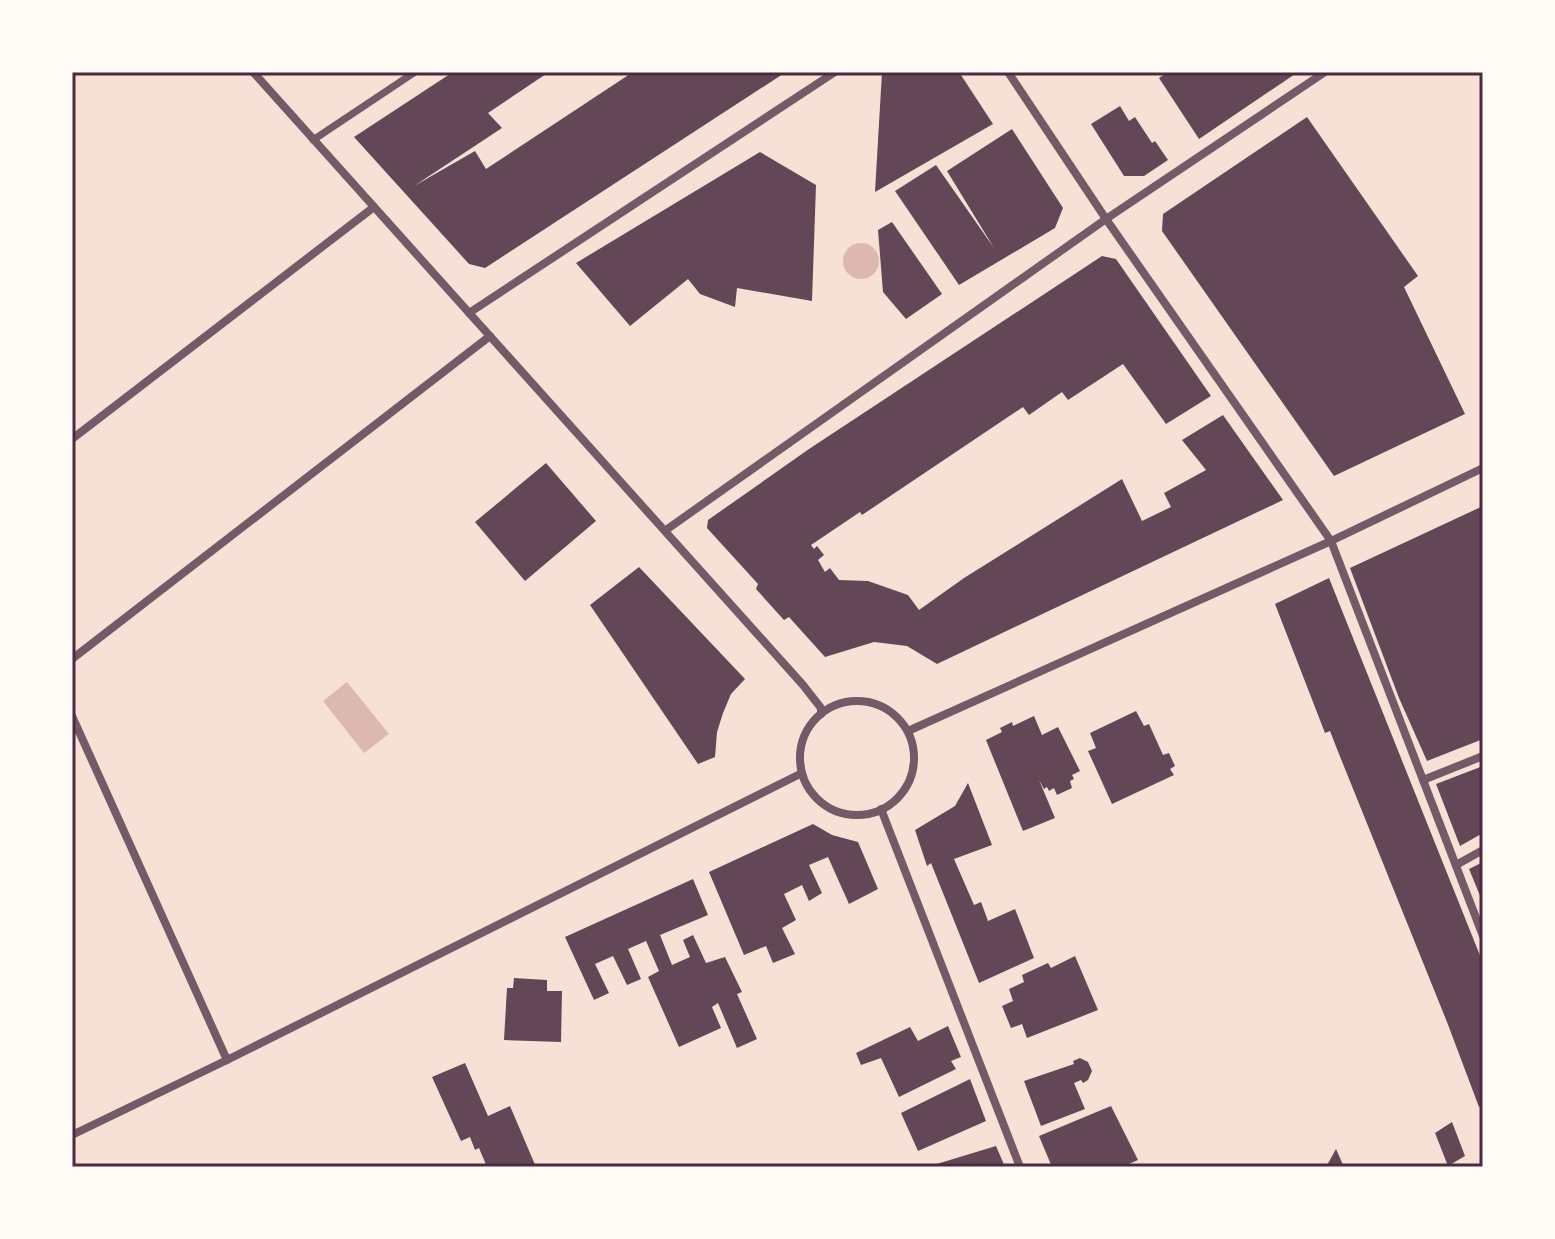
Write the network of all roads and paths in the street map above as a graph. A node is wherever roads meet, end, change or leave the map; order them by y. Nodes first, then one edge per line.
1 (253, 72) edge
2 (415, 72) edge
3 (835, 72) edge
4 (1008, 72) edge
5 (1325, 72) edge
6 (313, 140) junction
7 (374, 207) junction
8 (1106, 219) junction
9 (469, 313) junction
10 (490, 336) junction
11 (72, 439) edge
12 (1483, 468) edge
13 (666, 530) junction
14 (1331, 541) junction
15 (72, 659) edge
16 (821, 714) junction
17 (72, 716) edge
18 (908, 731) junction
19 (1483, 756) edge
20 (802, 773) junction
21 (1423, 780) junction
22 (881, 809) junction
23 (1483, 850) edge
24 (1456, 865) junction
25 (1483, 936) edge
26 (227, 1060) junction
27 (72, 1135) edge
28 (1020, 1167) edge

1 - 6 street
2 - 6 street
3 - 9 street
4 - 8 street
5 - 8 street
6 - 7 street
7 - 9 street
7 - 11 street
8 - 13 street
8 - 14 street
9 - 10 street
10 - 13 street
10 - 15 street
12 - 14 street
13 - 16 street
14 - 18 street
14 - 21 street
16 - 18 street
16 - 20 street
17 - 26 street
18 - 22 street
19 - 21 street
20 - 22 street
20 - 26 street
21 - 24 street
22 - 28 street
23 - 24 street
24 - 25 street
26 - 27 street

